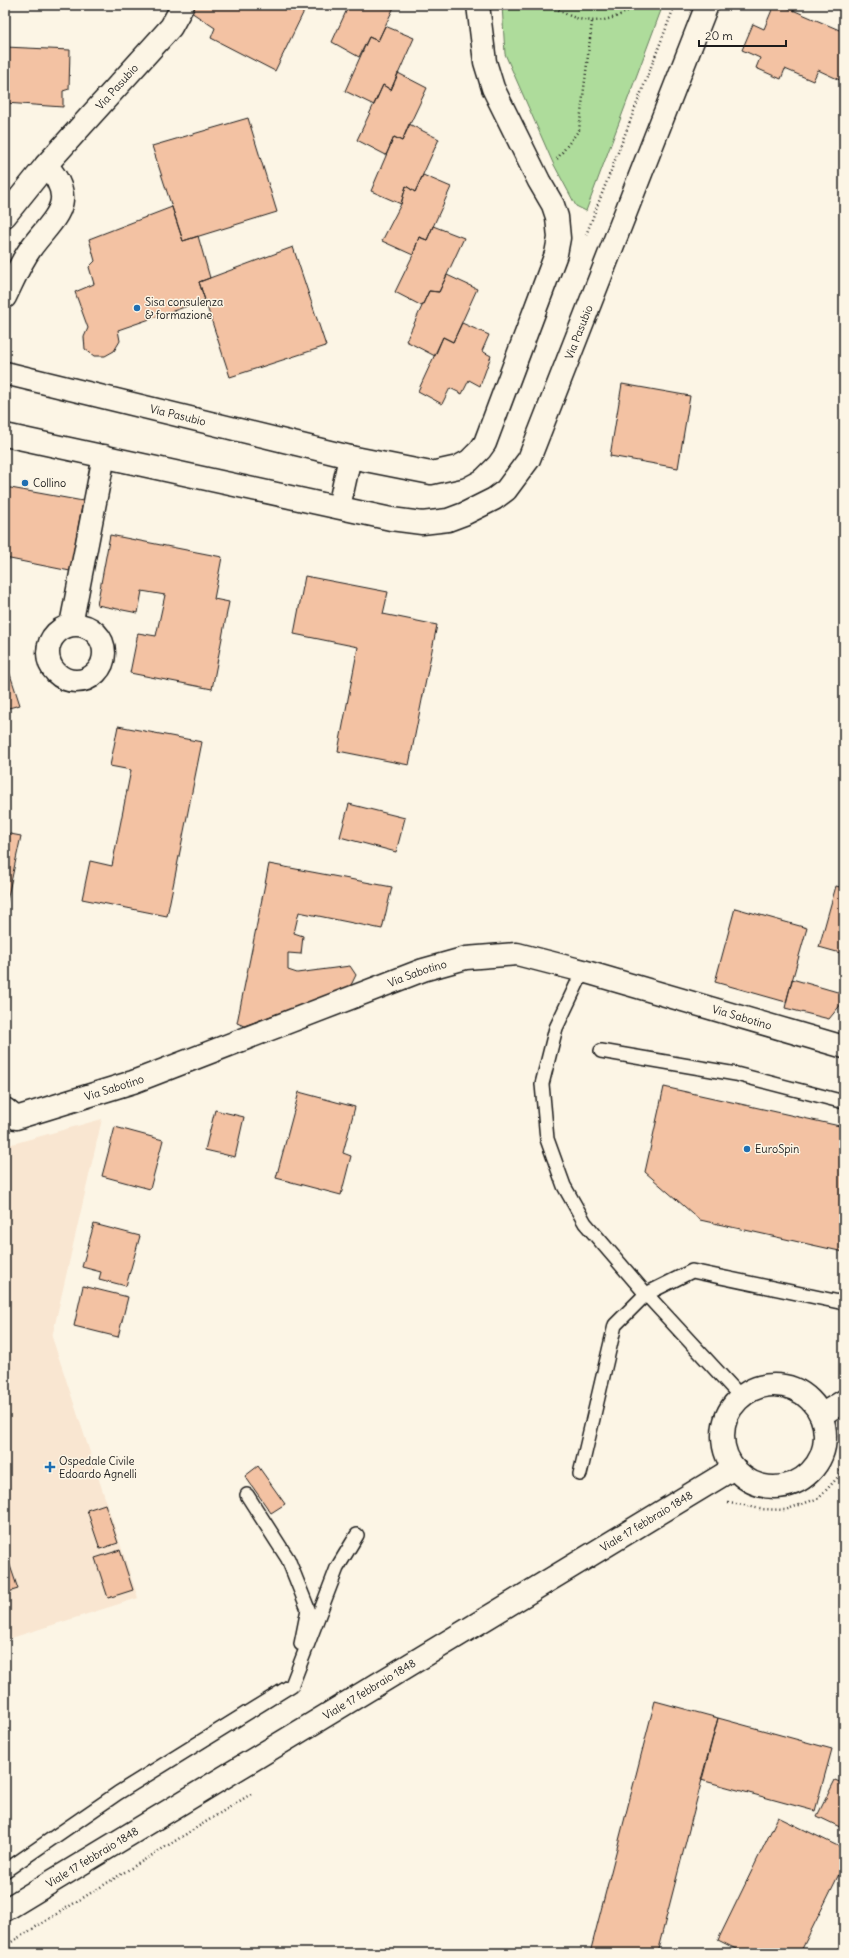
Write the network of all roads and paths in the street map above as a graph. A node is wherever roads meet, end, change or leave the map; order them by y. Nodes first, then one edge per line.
1 (183, 5) edge
2 (478, 5) edge
3 (552, 5) edge
4 (636, 5) edge
5 (675, 5) edge
6 (706, 5) edge
7 (592, 22) junction
8 (46, 166) junction
9 (536, 174) junction
10 (5, 216) edge
11 (585, 237) dead end
12 (5, 297) edge
13 (5, 373) edge
14 (5, 435) edge
15 (104, 456) junction
16 (350, 457) junction
17 (339, 507) junction
18 (70, 625) dead end
19 (583, 971) junction
20 (844, 1047) edge
21 (601, 1052) dead end
22 (844, 1102) edge
23 (5, 1109) edge
24 (646, 1294) junction
25 (844, 1303) edge
26 (740, 1397) junction
27 (844, 1401) edge
28 (820, 1415) junction
29 (844, 1458) edge
30 (734, 1468) junction
31 (580, 1474) dead end
32 (247, 1495) dead end
33 (725, 1503) dead end
34 (357, 1535) dead end
35 (292, 1685) junction
36 (255, 1792) dead end
37 (5, 1871) edge
38 (5, 1910) edge
39 (5, 1946) edge

1 - 8 street, Via Pasubio
2 - 9 street, Via Pasubio
3 - 7 path
4 - 7 path
5 - 11 path
6 - 17 street, Via Pasubio
7 - 9 path
8 - 10 street, Via Pasubio
8 - 12 street
9 - 16 street, Via Pasubio
13 - 16 street, Via Pasubio
14 - 15 street, Via Pasubio
15 - 17 street, Via Pasubio
15 - 18 street
16 - 17 street
19 - 20 street, Via Sabotino
19 - 23 street, Via Sabotino
19 - 24 lane
21 - 22 lane
24 - 25 lane
24 - 26 lane
24 - 31 lane
26 - 28 street
26 - 30 street
27 - 28 street
28 - 30 street
29 - 33 path
30 - 38 street, Viale 17 febbraio 1848
32 - 35 lane
34 - 35 lane
35 - 37 lane
36 - 39 path

